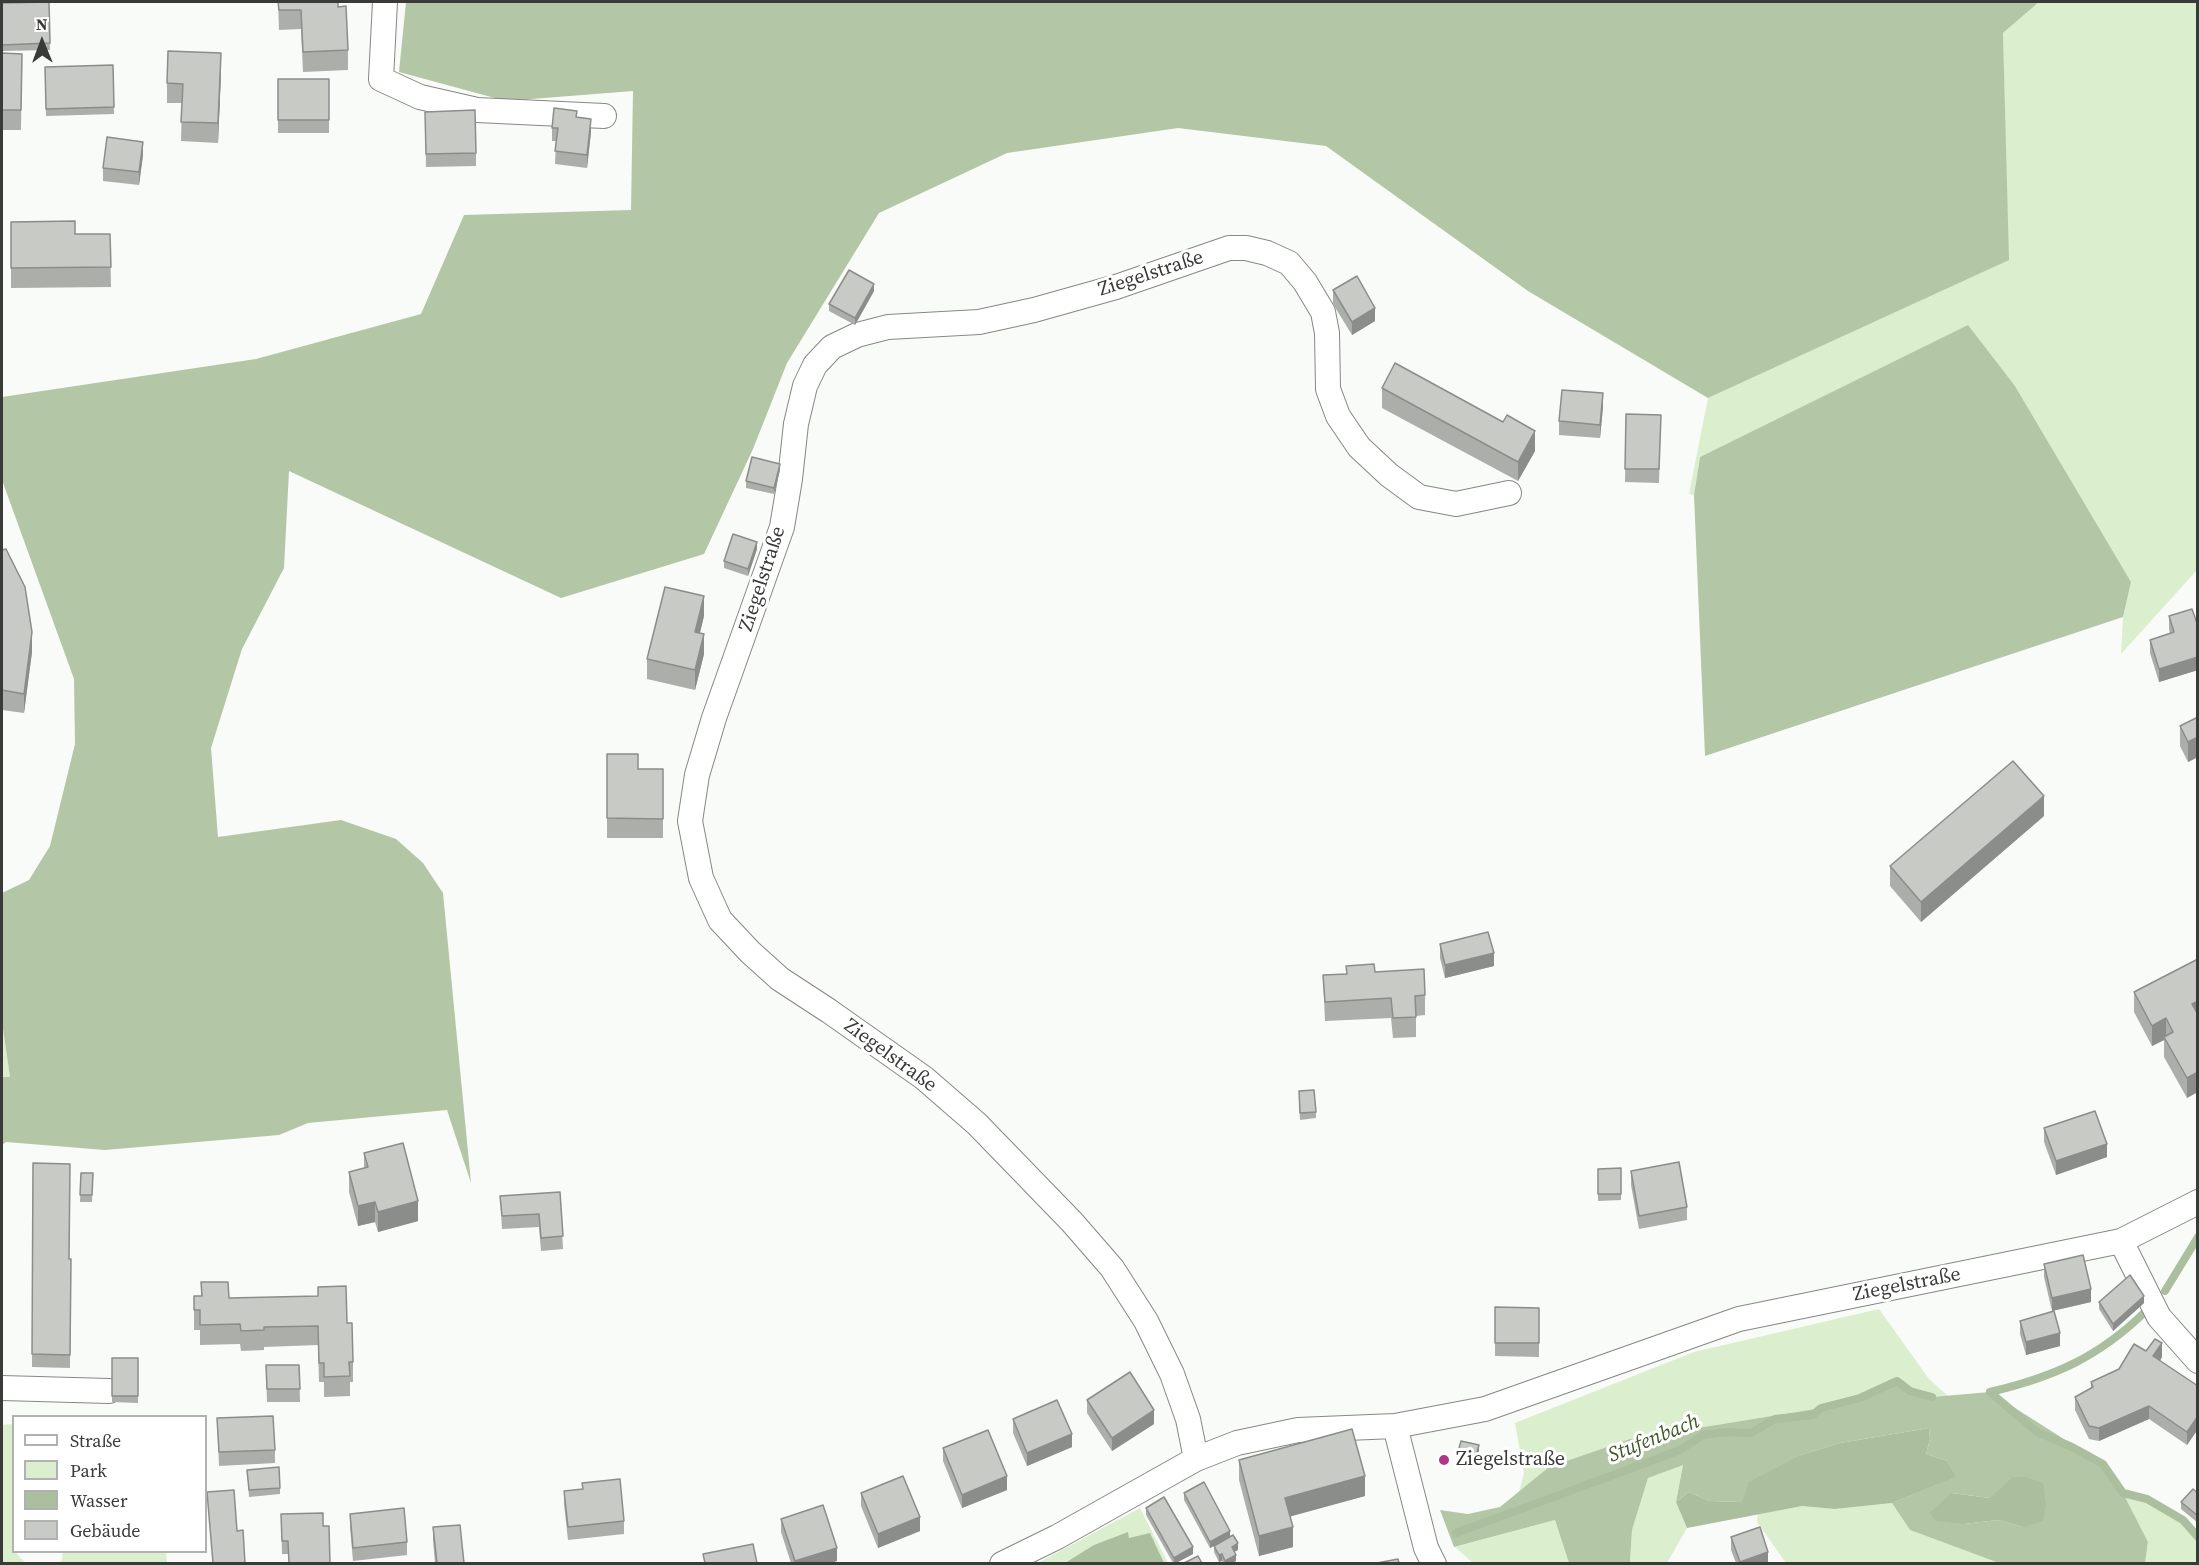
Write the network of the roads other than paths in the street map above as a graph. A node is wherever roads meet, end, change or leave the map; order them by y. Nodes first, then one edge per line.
1 (385, 2) edge
2 (604, 116) dead end
3 (1509, 493) dead end
4 (2198, 1202) edge
5 (2121, 1241) junction
6 (2198, 1361) edge
7 (2, 1388) edge
8 (109, 1391) edge
9 (1395, 1426) junction
10 (1196, 1459) junction
11 (1002, 1563) edge
12 (1434, 1563) edge

1 - 2 street
3 - 10 street, Ziegelstraße
4 - 5 street, Ziegelstraße
5 - 6 street
5 - 9 street, Ziegelstraße
7 - 8 street
9 - 10 street, Ziegelstraße
9 - 12 street
10 - 11 street, Ziegelstraße

